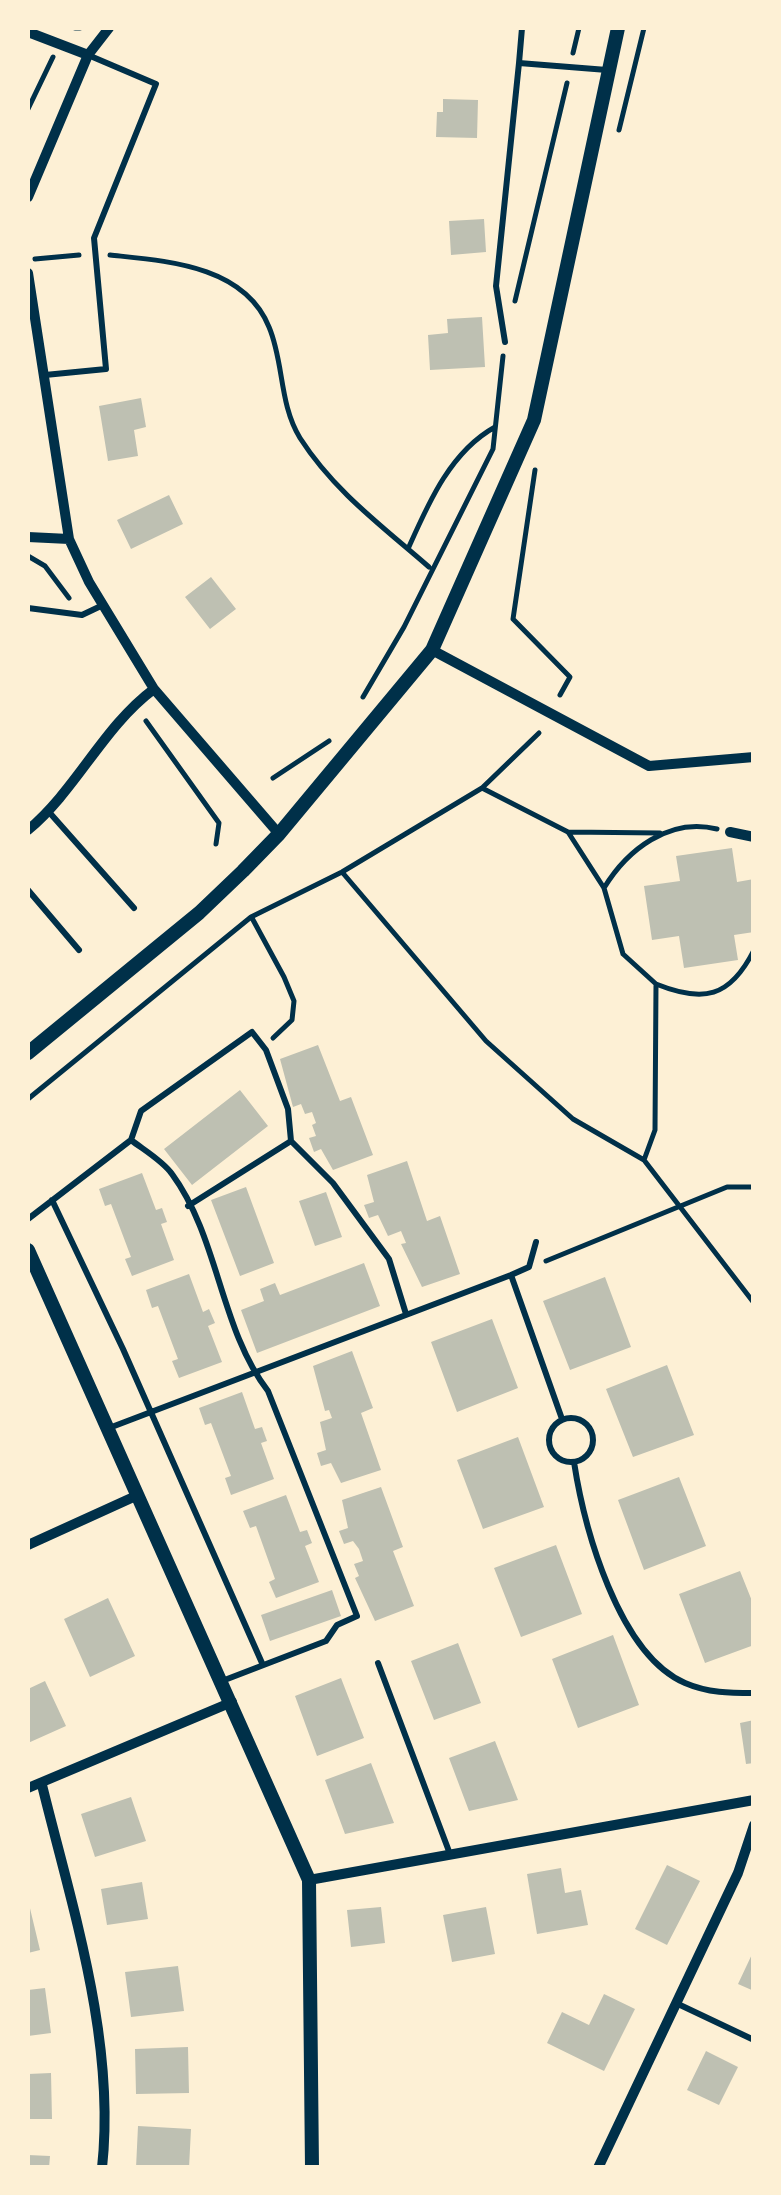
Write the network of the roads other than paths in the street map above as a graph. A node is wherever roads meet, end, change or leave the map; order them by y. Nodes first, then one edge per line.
1 (109, 28) edge
2 (522, 28) edge
3 (618, 28) edge
4 (28, 32) edge
5 (88, 54) junction
6 (519, 63) junction
7 (608, 70) junction
8 (28, 197) edge
9 (28, 273) edge
10 (504, 342) road end
11 (44, 375) junction
12 (28, 537) edge
13 (69, 539) junction
14 (102, 604) junction
15 (28, 608) edge
16 (432, 650) junction
17 (154, 688) junction
18 (754, 757) edge
19 (50, 812) junction
20 (28, 830) edge
21 (730, 832) road end
22 (279, 834) junction
23 (754, 838) edge
24 (28, 890) edge
25 (134, 908) dead end
26 (79, 950) dead end
27 (28, 1053) edge
28 (130, 1140) junction
29 (291, 1140) junction
30 (52, 1200) junction
31 (188, 1206) junction
32 (28, 1218) edge
33 (536, 1242) dead end
34 (28, 1250) edge
35 (511, 1275) junction
36 (406, 1314) junction
37 (252, 1370) junction
38 (151, 1412) junction
39 (562, 1419) junction
40 (108, 1428) junction
41 (574, 1462) junction
42 (138, 1495) junction
43 (28, 1545) edge
44 (262, 1663) junction
45 (378, 1663) dead end
46 (222, 1681) junction
47 (754, 1693) edge
48 (232, 1702) junction
49 (42, 1785) junction
50 (28, 1788) edge
51 (754, 1800) edge
52 (754, 1824) edge
53 (451, 1855) junction
54 (309, 1880) junction
55 (678, 2004) junction
56 (754, 2040) edge
57 (102, 2168) edge
58 (312, 2168) edge
59 (598, 2168) edge

1 - 5 street
2 - 6 lane
3 - 7 street
4 - 5 street
5 - 8 street
5 - 11 lane
6 - 7 lane
6 - 10 lane
7 - 16 street
9 - 11 street
11 - 13 street
12 - 13 street
13 - 14 street
14 - 15 lane
14 - 17 street
16 - 18 street
16 - 22 street
17 - 19 street
17 - 22 street
19 - 20 street
19 - 25 lane
21 - 23 street
22 - 27 street
24 - 26 lane
28 - 29 lane
28 - 30 lane
28 - 31 lane
29 - 31 lane
29 - 36 lane
30 - 32 lane
30 - 38 lane
31 - 37 lane
33 - 35 lane
34 - 40 street
35 - 36 lane
35 - 39 lane
36 - 37 lane
37 - 38 lane
37 - 44 lane
38 - 40 lane
38 - 44 lane
39 - 41 lane
39 - 41 lane
40 - 42 street
41 - 47 lane
42 - 43 street
42 - 46 street
44 - 46 lane
45 - 53 lane
46 - 48 street
48 - 49 street
48 - 54 street
49 - 50 street
49 - 57 street
51 - 53 street
52 - 55 street
53 - 54 street
54 - 58 street
55 - 56 lane
55 - 59 street

